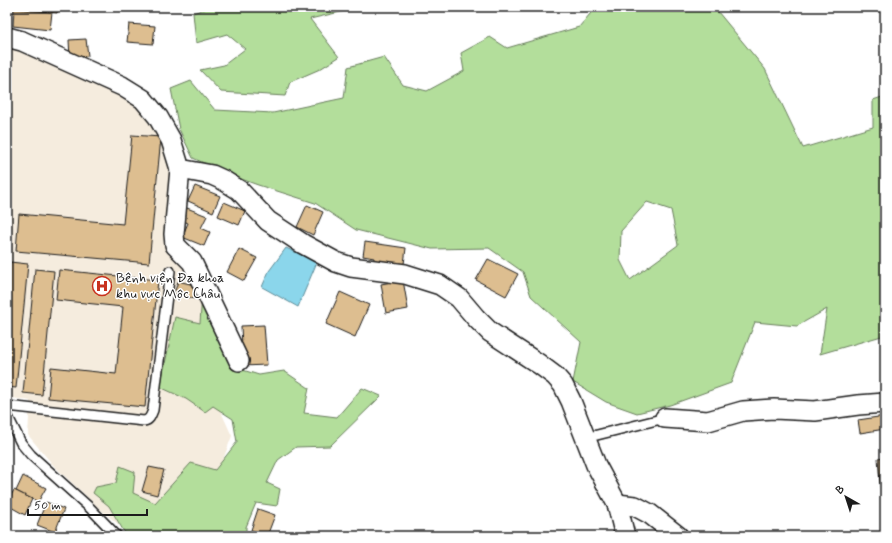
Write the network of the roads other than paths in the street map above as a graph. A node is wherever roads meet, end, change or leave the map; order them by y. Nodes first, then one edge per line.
1 (7, 37) edge
2 (180, 169) junction
3 (170, 270) dead end
4 (239, 361) dead end
5 (885, 403) edge
6 (7, 406) edge
7 (7, 415) edge
8 (665, 418) joint
9 (585, 438) junction
10 (617, 504) junction
11 (117, 536) edge
12 (625, 536) edge
13 (678, 536) edge

1 - 2 street
2 - 4 street
2 - 9 street
3 - 6 lane
5 - 8 street
7 - 11 lane
8 - 9 lane
9 - 10 street
10 - 12 street
10 - 13 street

